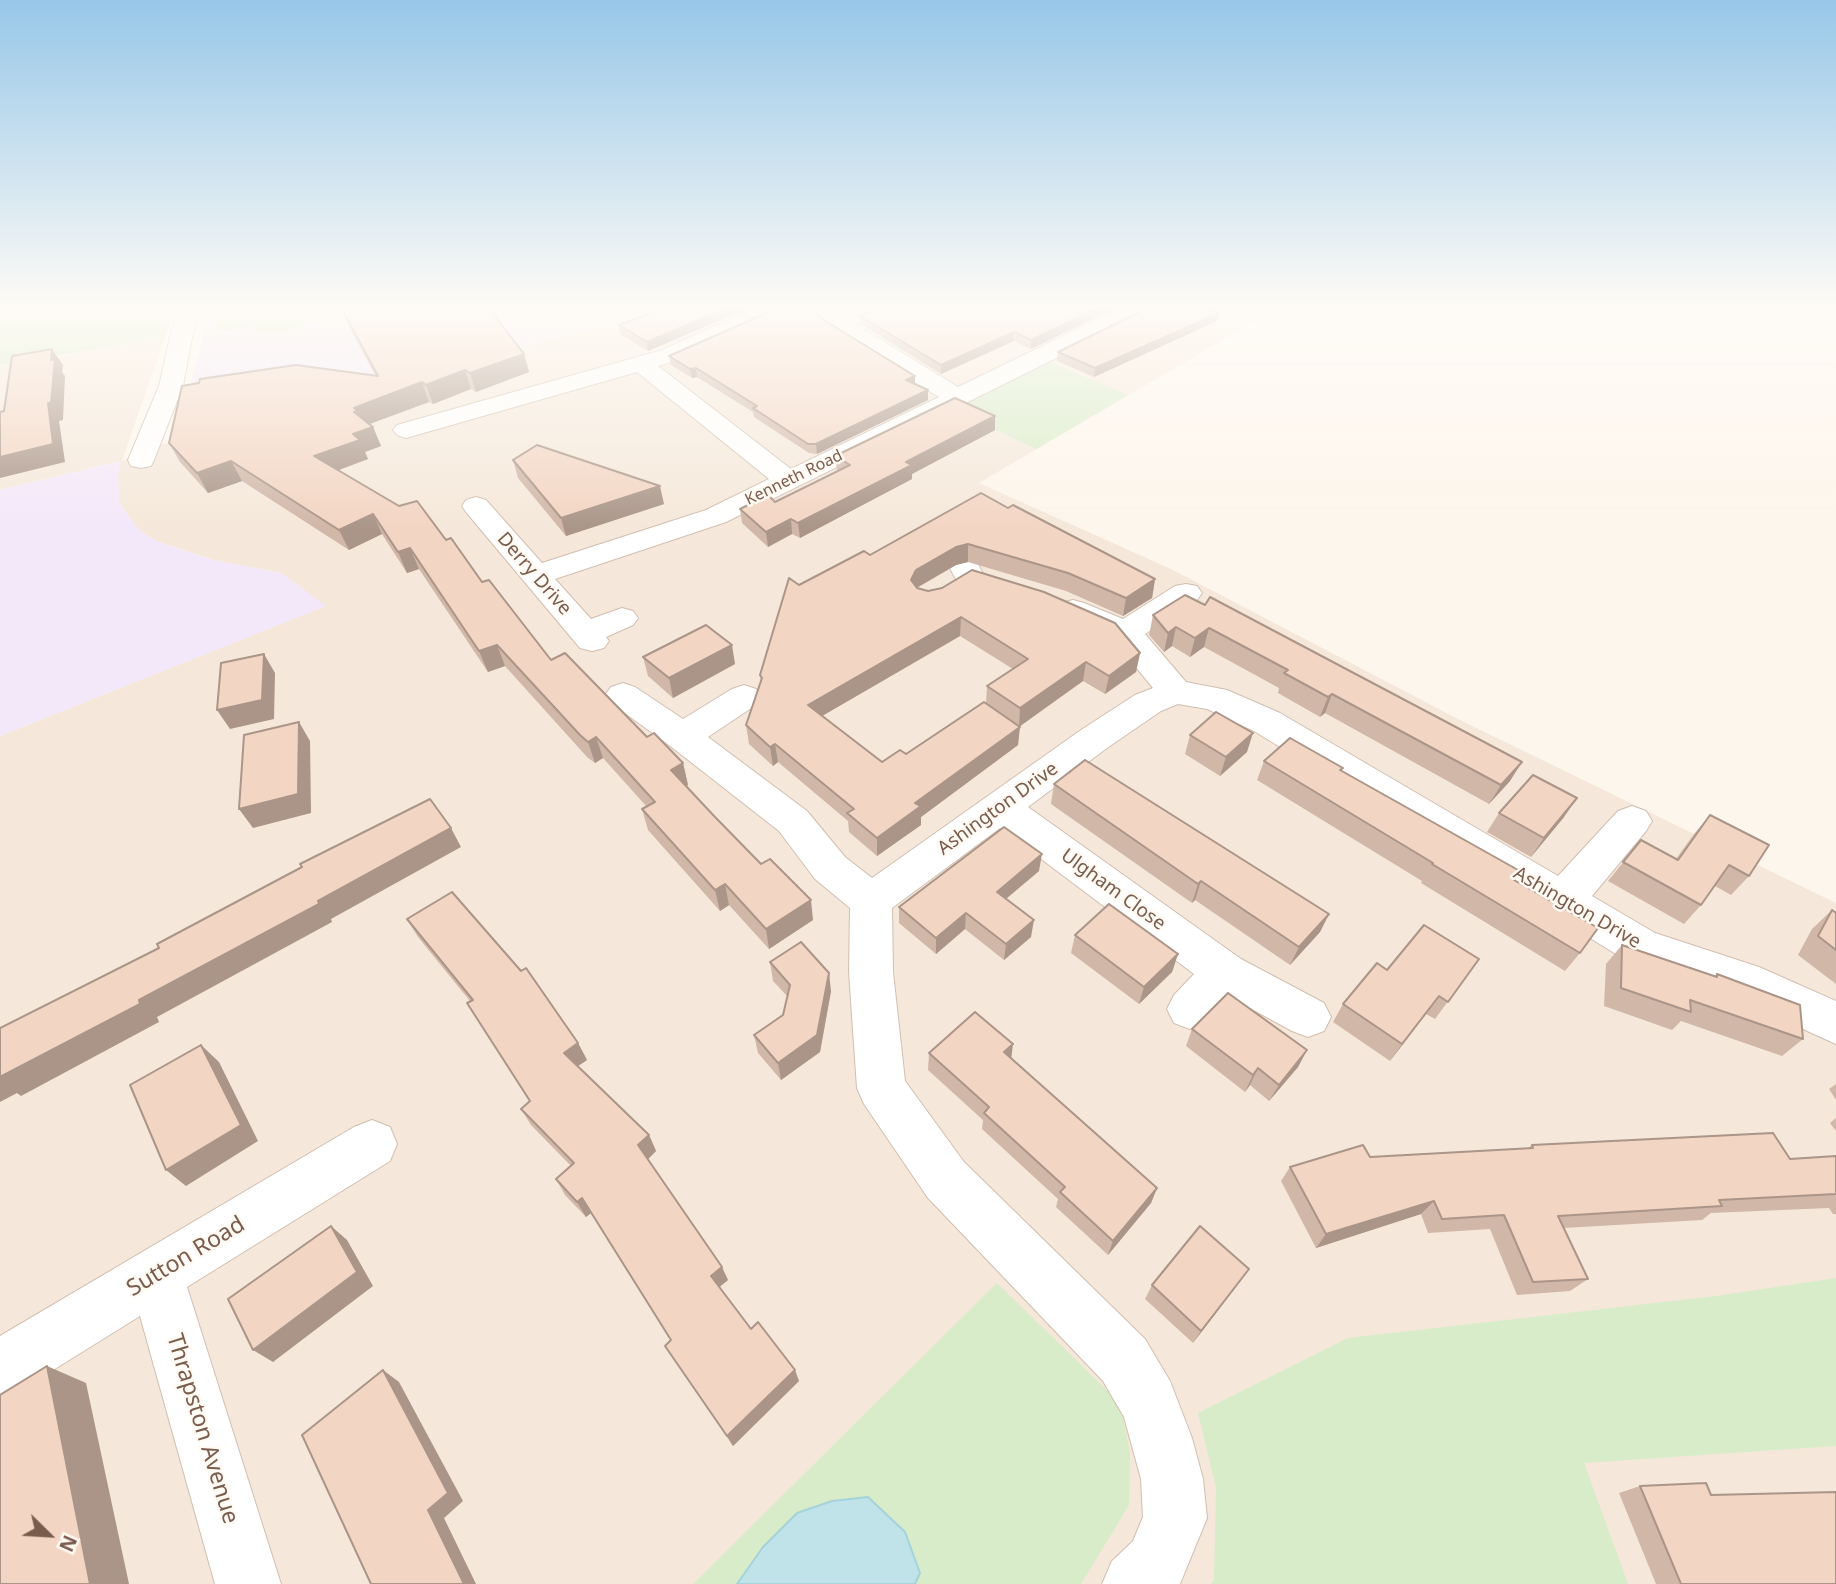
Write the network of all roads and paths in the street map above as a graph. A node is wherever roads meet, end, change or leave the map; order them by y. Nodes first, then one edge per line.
1 (171, 381) edge
2 (585, 381) edge
3 (663, 381) edge
4 (931, 381) edge
5 (988, 381) edge
6 (957, 397) junction
7 (406, 430) dead end
8 (141, 460) dead end
9 (789, 481) junction
10 (491, 509) dead end
11 (973, 570) edge
12 (536, 575) junction
13 (938, 592) edge
14 (1186, 593) edge
15 (1042, 597) edge
16 (622, 618) dead end
17 (1125, 632) junction
18 (1175, 692) junction
19 (623, 695) dead end
20 (744, 696) dead end
21 (682, 736) junction
22 (1001, 808) junction
23 (1632, 821) dead end
24 (871, 901) junction
25 (1562, 901) junction
26 (1224, 972) junction
27 (1190, 1009) dead end
28 (1308, 1017) dead end
29 (1836, 1023) edge
30 (372, 1144) dead end
31 (156, 1275) junction
32 (0, 1369) edge
33 (248, 1584) edge
34 (1135, 1584) edge

1 - 8 street
2 - 7 street
3 - 9 street
4 - 6 street
5 - 6 street, Kenneth Road
6 - 9 street, Kenneth Road
9 - 12 street, Kenneth Road
10 - 12 street, Derry Drive
11 - 13 street
12 - 16 street, Derry Drive
14 - 17 street
15 - 17 street
17 - 18 street
18 - 22 street, Ashington Drive
18 - 25 street, Ashington Drive
19 - 21 street
20 - 21 street
21 - 24 street
22 - 24 street, Ashington Drive
22 - 26 street, Ulgham Close
23 - 25 street
24 - 34 street
25 - 29 street, Ashington Drive
26 - 27 street
26 - 28 street, Ulgham Close
30 - 31 street, Sutton Road
31 - 32 street, Sutton Road
31 - 33 street, Thrapston Avenue

